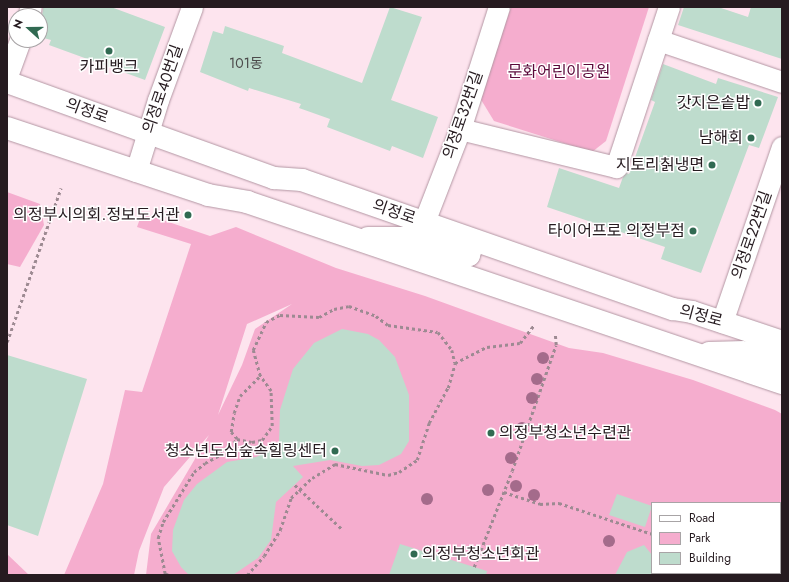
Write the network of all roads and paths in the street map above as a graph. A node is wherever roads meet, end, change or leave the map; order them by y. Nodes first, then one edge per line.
1 (192, 7) edge
2 (499, 7) edge
3 (669, 7) edge
4 (658, 40) junction
5 (17, 48) edge
6 (7, 76) edge
7 (7, 82) edge
8 (782, 82) edge
9 (7, 128) edge
10 (460, 129) junction
11 (148, 133) junction
12 (782, 147) edge
13 (136, 171) junction
14 (61, 188) dead end
15 (424, 222) junction
16 (349, 238) junction
17 (722, 322) junction
18 (534, 325) dead end
19 (555, 333) dead end
20 (7, 342) edge
21 (782, 342) edge
22 (782, 352) edge
23 (694, 354) junction
24 (455, 363) junction
25 (782, 364) edge
26 (260, 376) junction
27 (782, 383) edge
28 (237, 439) junction
29 (295, 484) dead end
30 (300, 489) junction
31 (504, 492) junction
32 (342, 529) dead end
33 (651, 534) edge
34 (474, 567) dead end
35 (168, 575) edge
36 (247, 575) edge

1 - 11 street, 의정로40번길
2 - 10 street, 의정로32번길
3 - 4 street
4 - 8 street
4 - 10 street
5 - 6 street
7 - 11 street, 의정로
9 - 13 street
10 - 15 street, 의정로32번길
11 - 13 street, 의정로40번길
11 - 15 street, 의정로
12 - 17 street, 의정로22번길
13 - 16 street
14 - 20 path
15 - 16 street
15 - 17 street, 의정로
16 - 23 street
17 - 21 street, 의정로
17 - 22 street
18 - 24 path
19 - 31 path
23 - 25 street
23 - 27 street
24 - 26 path
24 - 30 path
26 - 28 path
26 - 28 path
28 - 35 path
29 - 30 path
30 - 32 path
30 - 36 path
31 - 33 path
31 - 34 path

